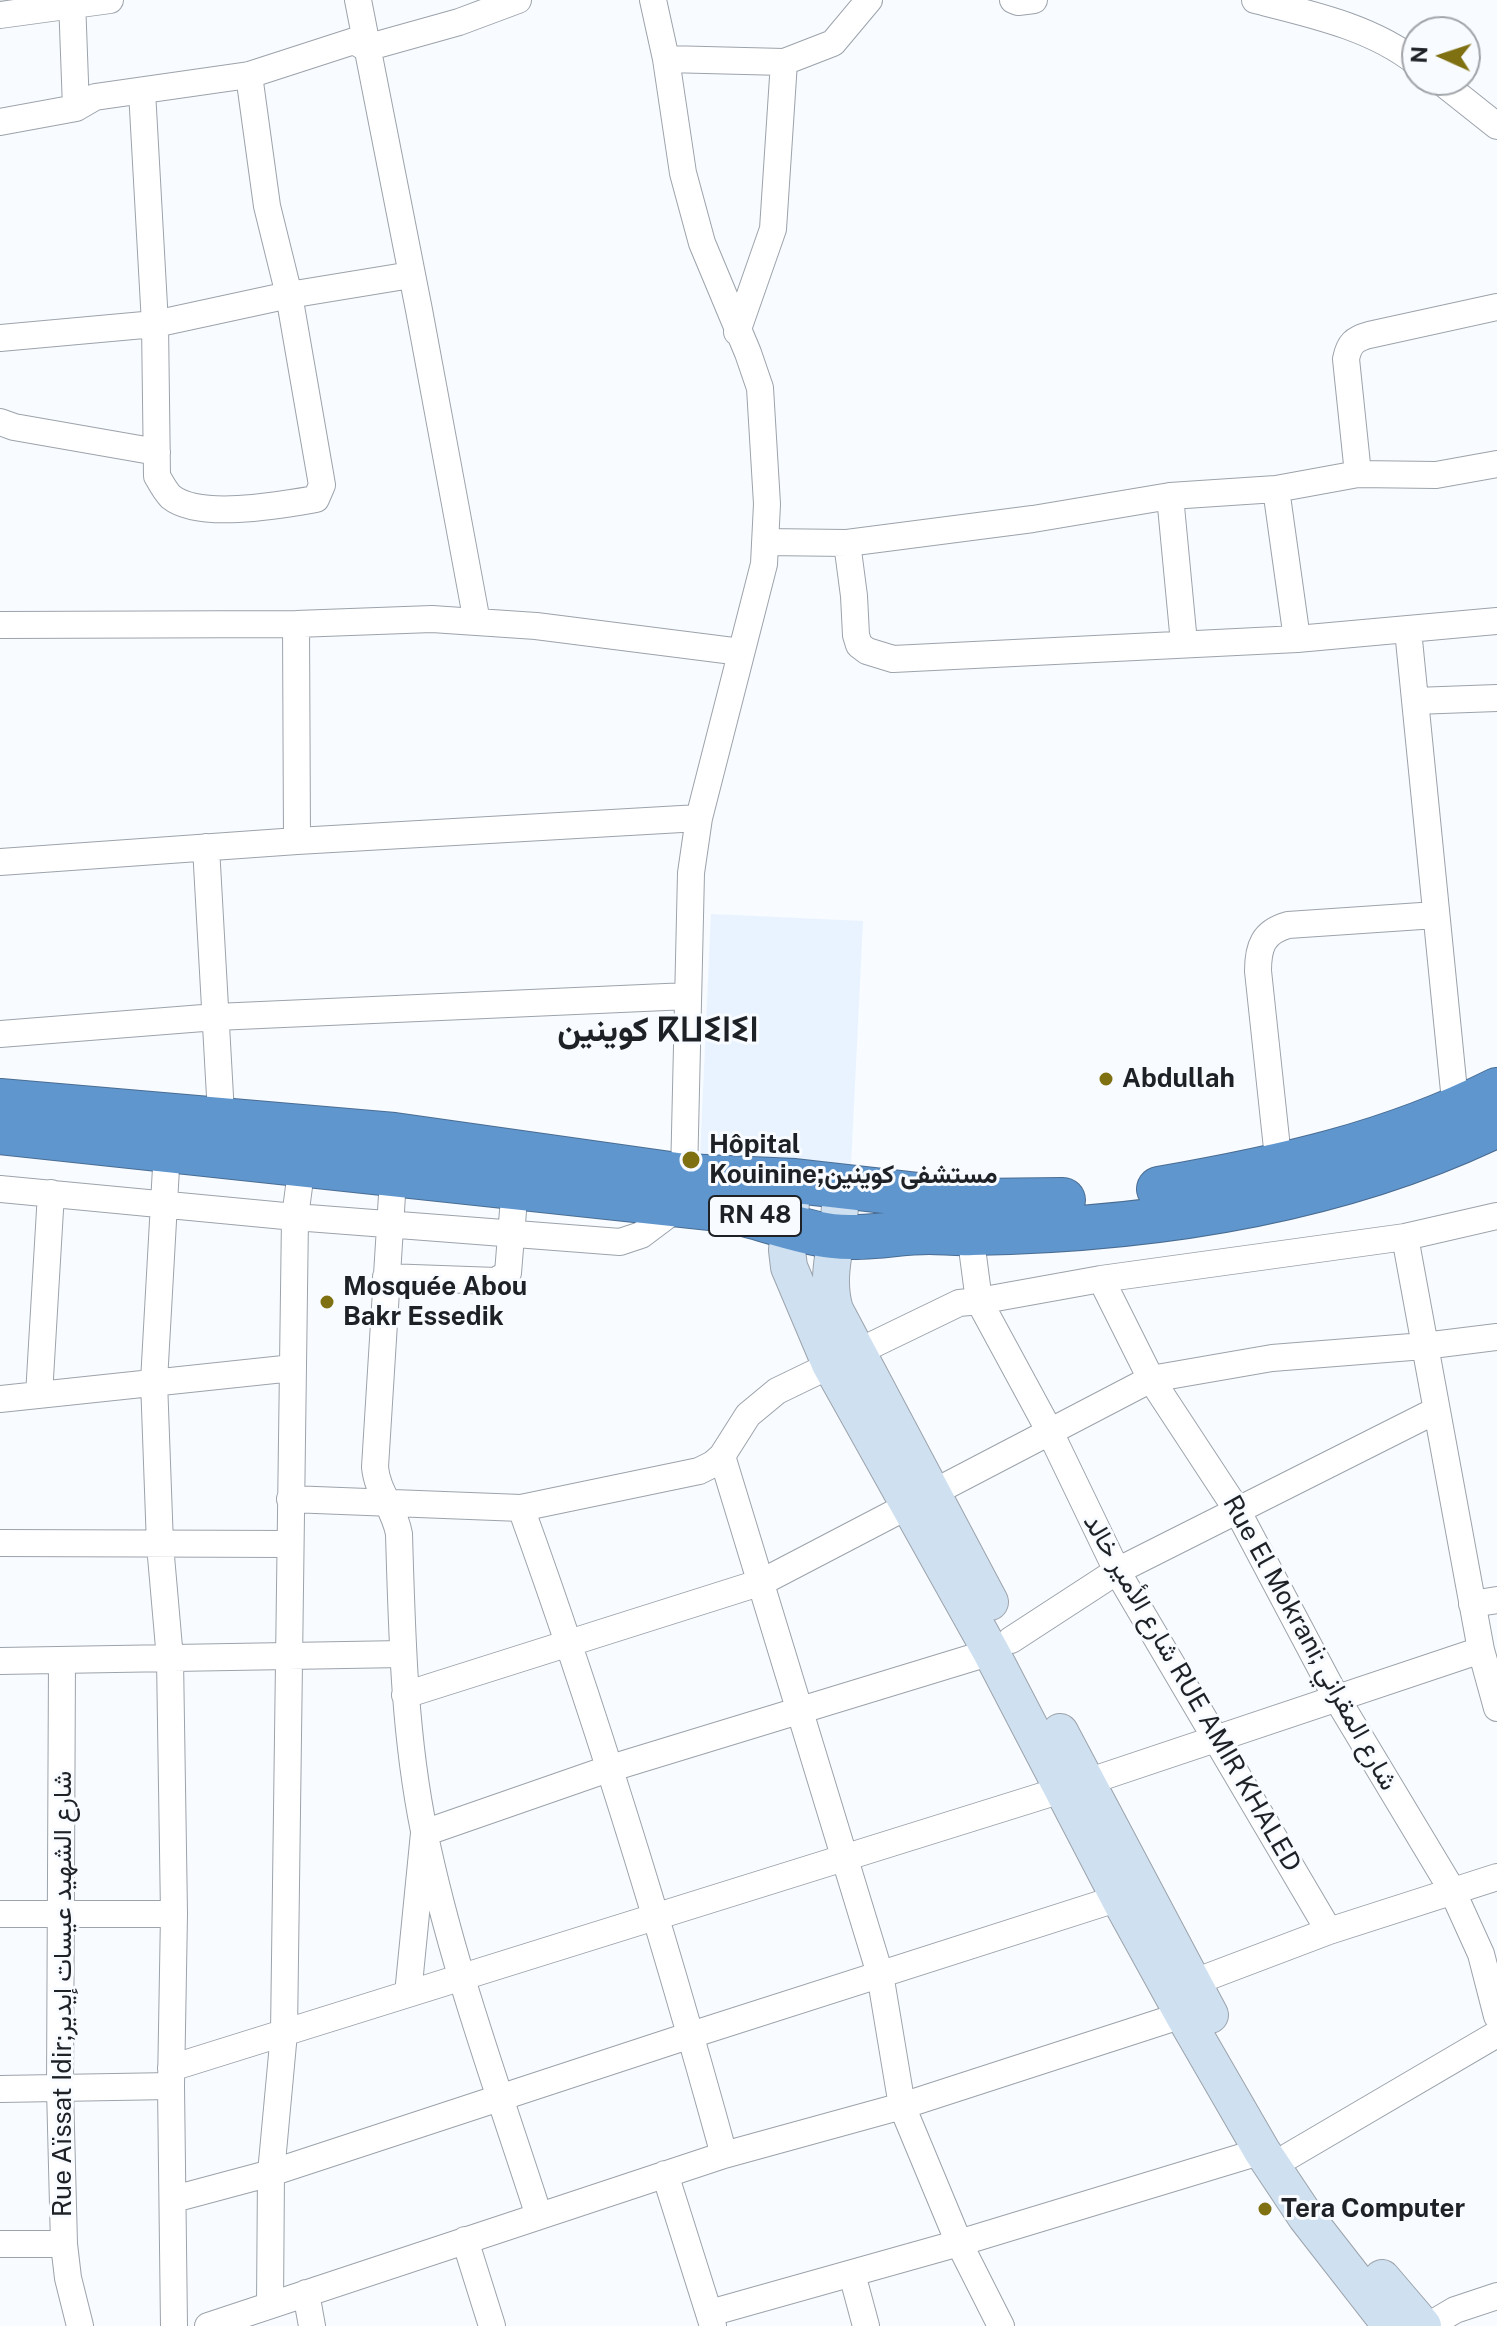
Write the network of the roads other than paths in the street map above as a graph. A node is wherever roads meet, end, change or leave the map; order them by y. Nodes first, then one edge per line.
1 (110, 0) edge
2 (358, 0) edge
3 (518, 0) edge
4 (653, 0) edge
5 (869, 0) edge
6 (1013, 0) edge
7 (1034, 0) edge
8 (1255, 0) edge
9 (73, 3) edge
10 (0, 15) edge
11 (366, 48) junction
12 (1401, 51) edge
13 (666, 59) junction
14 (784, 62) junction
15 (249, 75) junction
16 (142, 91) junction
17 (1459, 96) edge
18 (76, 108) junction
19 (0, 122) edge
20 (1497, 126) edge
21 (411, 275) junction
22 (289, 295) junction
23 (1497, 307) edge
24 (155, 324) junction
25 (737, 332) junction
26 (0, 338) edge
27 (0, 422) edge
28 (157, 452) junction
29 (1497, 464) edge
30 (1358, 474) junction
31 (1276, 489) junction
32 (1170, 496) junction
33 (765, 542) junction
34 (847, 543) junction
35 (1497, 621) edge
36 (477, 622) junction
37 (296, 624) junction
38 (0, 625) edge
39 (1408, 630) junction
40 (1297, 639) junction
41 (1184, 643) junction
42 (741, 652) junction
43 (1497, 698) edge
44 (1415, 701) junction
45 (699, 818) junction
46 (297, 841) junction
47 (206, 847) junction
48 (0, 862) edge
49 (1436, 915) junction
50 (688, 996) junction
51 (216, 1017) junction
52 (0, 1034) edge
53 (1497, 1090) edge
54 (0, 1101) edge
55 (1456, 1111) junction
56 (1497, 1125) edge
57 (0, 1132) edge
58 (222, 1138) junction
59 (167, 1150) junction
60 (394, 1154) junction
61 (302, 1164) junction
62 (1279, 1167) junction
63 (795, 1181) junction
64 (515, 1186) junction
65 (839, 1186) junction
66 (0, 1189) edge
67 (682, 1190) junction
68 (51, 1193) junction
69 (164, 1203) junction
70 (1497, 1216) edge
71 (295, 1217) junction
72 (390, 1224) junction
73 (788, 1225) junction
74 (970, 1233) junction
75 (512, 1234) junction
76 (837, 1237) junction
77 (1405, 1237) junction
78 (386, 1277) junction
79 (1101, 1279) junction
80 (979, 1301) junction
81 (1497, 1337) edge
82 (1424, 1346) junction
83 (844, 1357) junction
84 (293, 1368) junction
85 (1151, 1379) junction
86 (154, 1381) junction
87 (39, 1395) junction
88 (0, 1399) edge
89 (1435, 1411) junction
90 (1050, 1432) junction
91 (722, 1456) junction
92 (290, 1499) junction
93 (920, 1500) junction
94 (388, 1504) junction
95 (521, 1508) junction
96 (1237, 1510) junction
97 (0, 1543) edge
98 (290, 1544) junction
99 (160, 1545) junction
100 (1117, 1571) junction
101 (762, 1582) junction
102 (1484, 1602) edge
103 (570, 1642) junction
104 (1001, 1646) junction
105 (1481, 1650) junction
106 (403, 1654) junction
107 (288, 1656) junction
108 (170, 1659) junction
109 (62, 1660) junction
110 (0, 1661) edge
111 (405, 1695) junction
112 (1336, 1697) junction
113 (1497, 1708) edge
114 (800, 1710) junction
115 (1216, 1737) junction
116 (608, 1769) junction
117 (1075, 1786) junction
118 (424, 1833) junction
119 (843, 1858) junction
120 (1497, 1877) edge
121 (1452, 1890) junction
122 (1119, 1898) junction
123 (0, 1914) edge
124 (174, 1914) junction
125 (62, 1915) junction
126 (657, 1916) junction
127 (1329, 1931) junction
128 (880, 1974) junction
129 (462, 1979) junction
130 (408, 1994) junction
131 (1189, 1999) junction
132 (1497, 2016) edge
133 (284, 2033) junction
134 (1497, 2034) edge
135 (691, 2035) junction
136 (171, 2077) junction
137 (0, 2089) edge
138 (60, 2089) junction
139 (501, 2098) junction
140 (902, 2106) junction
141 (1276, 2154) junction
142 (724, 2155) junction
143 (271, 2173) junction
144 (665, 2174) junction
145 (174, 2199) junction
146 (539, 2216) junction
147 (465, 2240) junction
148 (959, 2243) junction
149 (0, 2244) edge
150 (64, 2244) junction
151 (852, 2274) junction
152 (306, 2293) junction
153 (1497, 2296) edge
154 (270, 2304) junction
155 (711, 2320) edge
156 (80, 2326) edge
157 (174, 2326) edge
158 (208, 2326) edge
159 (312, 2326) edge
160 (492, 2326) edge
161 (866, 2326) edge
162 (1001, 2326) edge
163 (1391, 2326) edge
164 (1425, 2326) edge

1 - 9 street
2 - 11 street
3 - 11 street
4 - 13 street
5 - 14 street
6 - 7 street
8 - 12 street
9 - 10 street
9 - 18 street
11 - 15 street
11 - 21 street
13 - 14 street
13 - 25 street
14 - 25 street
15 - 16 street
15 - 22 street
16 - 18 street
16 - 24 street
17 - 20 street
18 - 19 street
21 - 22 street
21 - 36 street
22 - 24 street
22 - 28 street
23 - 30 street
24 - 26 street
24 - 28 street
25 - 33 street
27 - 28 street
29 - 30 street
30 - 31 street
31 - 32 street
31 - 40 street
32 - 34 street
32 - 41 street
33 - 34 street
33 - 42 street
34 - 41 street
35 - 39 street
36 - 37 street
36 - 42 street
37 - 38 street
37 - 46 street
39 - 40 street
39 - 44 street
40 - 41 street
42 - 45 street
43 - 44 street
44 - 49 street
45 - 46 street
45 - 50 street
46 - 47 street
47 - 48 street
47 - 51 street
49 - 55 street
49 - 62 street
50 - 51 street
50 - 67 street
51 - 52 street
51 - 58 street
53 - 55 highway, RN 48
54 - 58 highway, RN 48
55 - 62 highway, RN 48
56 - 74 highway, RN 48
57 - 59 highway, RN 48
58 - 59 highway, RN 48
58 - 60 highway, RN 48
58 - 61 highway, RN 48
59 - 69 street
60 - 61 highway, RN 48
60 - 64 highway, RN 48
60 - 67 highway, RN 48
60 - 72 street
61 - 71 street
62 - 65 highway, RN 48
63 - 65 highway, RN 48
63 - 67 highway, RN 48
63 - 73 main road
64 - 67 highway, RN 48
64 - 75 street
65 - 76 main road
66 - 68 street
67 - 73 highway, RN 48
67 - 75 street
68 - 69 street
68 - 87 street
69 - 71 street
69 - 86 street
70 - 77 street
71 - 72 street
71 - 84 street
72 - 75 street
72 - 78 street
73 - 76 highway, RN 48
73 - 83 main road
74 - 76 highway, RN 48
74 - 80 street, شارع الأمير خالد RUE AMIR KHALED
75 - 78 street
76 - 83 main road
77 - 79 street
77 - 82 street
78 - 94 street
79 - 80 street
79 - 85 street, Rue El Mokrani; شارع المقراني
80 - 83 street
80 - 90 street, شارع الأمير خالد RUE AMIR KHALED
81 - 82 street
82 - 85 street
82 - 89 street
83 - 91 street
83 - 93 main road
84 - 86 street
84 - 92 street
85 - 90 street
85 - 96 street, Rue El Mokrani; شارع المقراني
86 - 87 street
86 - 99 street
87 - 88 street
89 - 96 street
89 - 102 street
90 - 93 street
90 - 100 street, شارع الأمير خالد RUE AMIR KHALED
91 - 95 street
91 - 101 street
92 - 94 street
92 - 98 street
93 - 101 street
93 - 104 main road
94 - 95 street
94 - 106 street
95 - 103 street
96 - 100 street
96 - 112 street, Rue El Mokrani; شارع المقراني
97 - 99 street
98 - 99 street
98 - 107 street
99 - 108 street
100 - 104 street
100 - 115 street, شارع الأمير خالد RUE AMIR KHALED
101 - 103 street
101 - 114 street
102 - 105 street
103 - 111 street
103 - 116 street
104 - 114 street
104 - 117 main road
105 - 112 street
105 - 113 street
106 - 107 street
106 - 111 street
107 - 108 street
107 - 133 street
108 - 109 street
108 - 124 street
109 - 110 street
109 - 125 street, Rue Aïssat Idir;شارع الشهيد عيسات إيدير
111 - 118 street
112 - 115 street
112 - 121 street, Rue El Mokrani; شارع المقراني
114 - 116 street
114 - 119 street
115 - 117 street
115 - 127 street, شارع الأمير خالد RUE AMIR KHALED
116 - 118 street
116 - 126 street
117 - 119 street
117 - 122 main road
117 - 131 main road
118 - 129 street
118 - 130 street
119 - 126 street
119 - 128 street
120 - 121 street
121 - 127 street
121 - 132 street, Rue El Mokrani; شارع المقراني
122 - 128 street
122 - 131 main road
123 - 125 street
124 - 125 street
124 - 136 street
125 - 138 street, Rue Aïssat Idir;شارع الشهيد عيسات إيدير
126 - 129 street
126 - 135 street
127 - 131 street
128 - 135 street
128 - 140 street
129 - 130 street
129 - 139 street
130 - 133 street
131 - 140 street
131 - 141 main road
133 - 136 street
133 - 143 street
134 - 141 street
135 - 139 street
135 - 142 street
136 - 138 street
136 - 145 street
137 - 138 street
138 - 150 street, Rue Aïssat Idir;شارع الشهيد عيسات إيدير
139 - 143 street
139 - 146 street
140 - 142 street
140 - 148 street
141 - 148 street
141 - 163 main road
141 - 164 main road
142 - 144 street
143 - 145 street
143 - 154 street
144 - 146 street
144 - 155 street
145 - 157 street
146 - 147 street
147 - 152 street
147 - 160 street
148 - 151 street
148 - 162 street
149 - 150 street
150 - 156 street, Rue Aïssat Idir;شارع الشهيد عيسات إيدير
151 - 155 street
151 - 161 street
152 - 154 street
152 - 159 street
153 - 164 street
154 - 158 street

